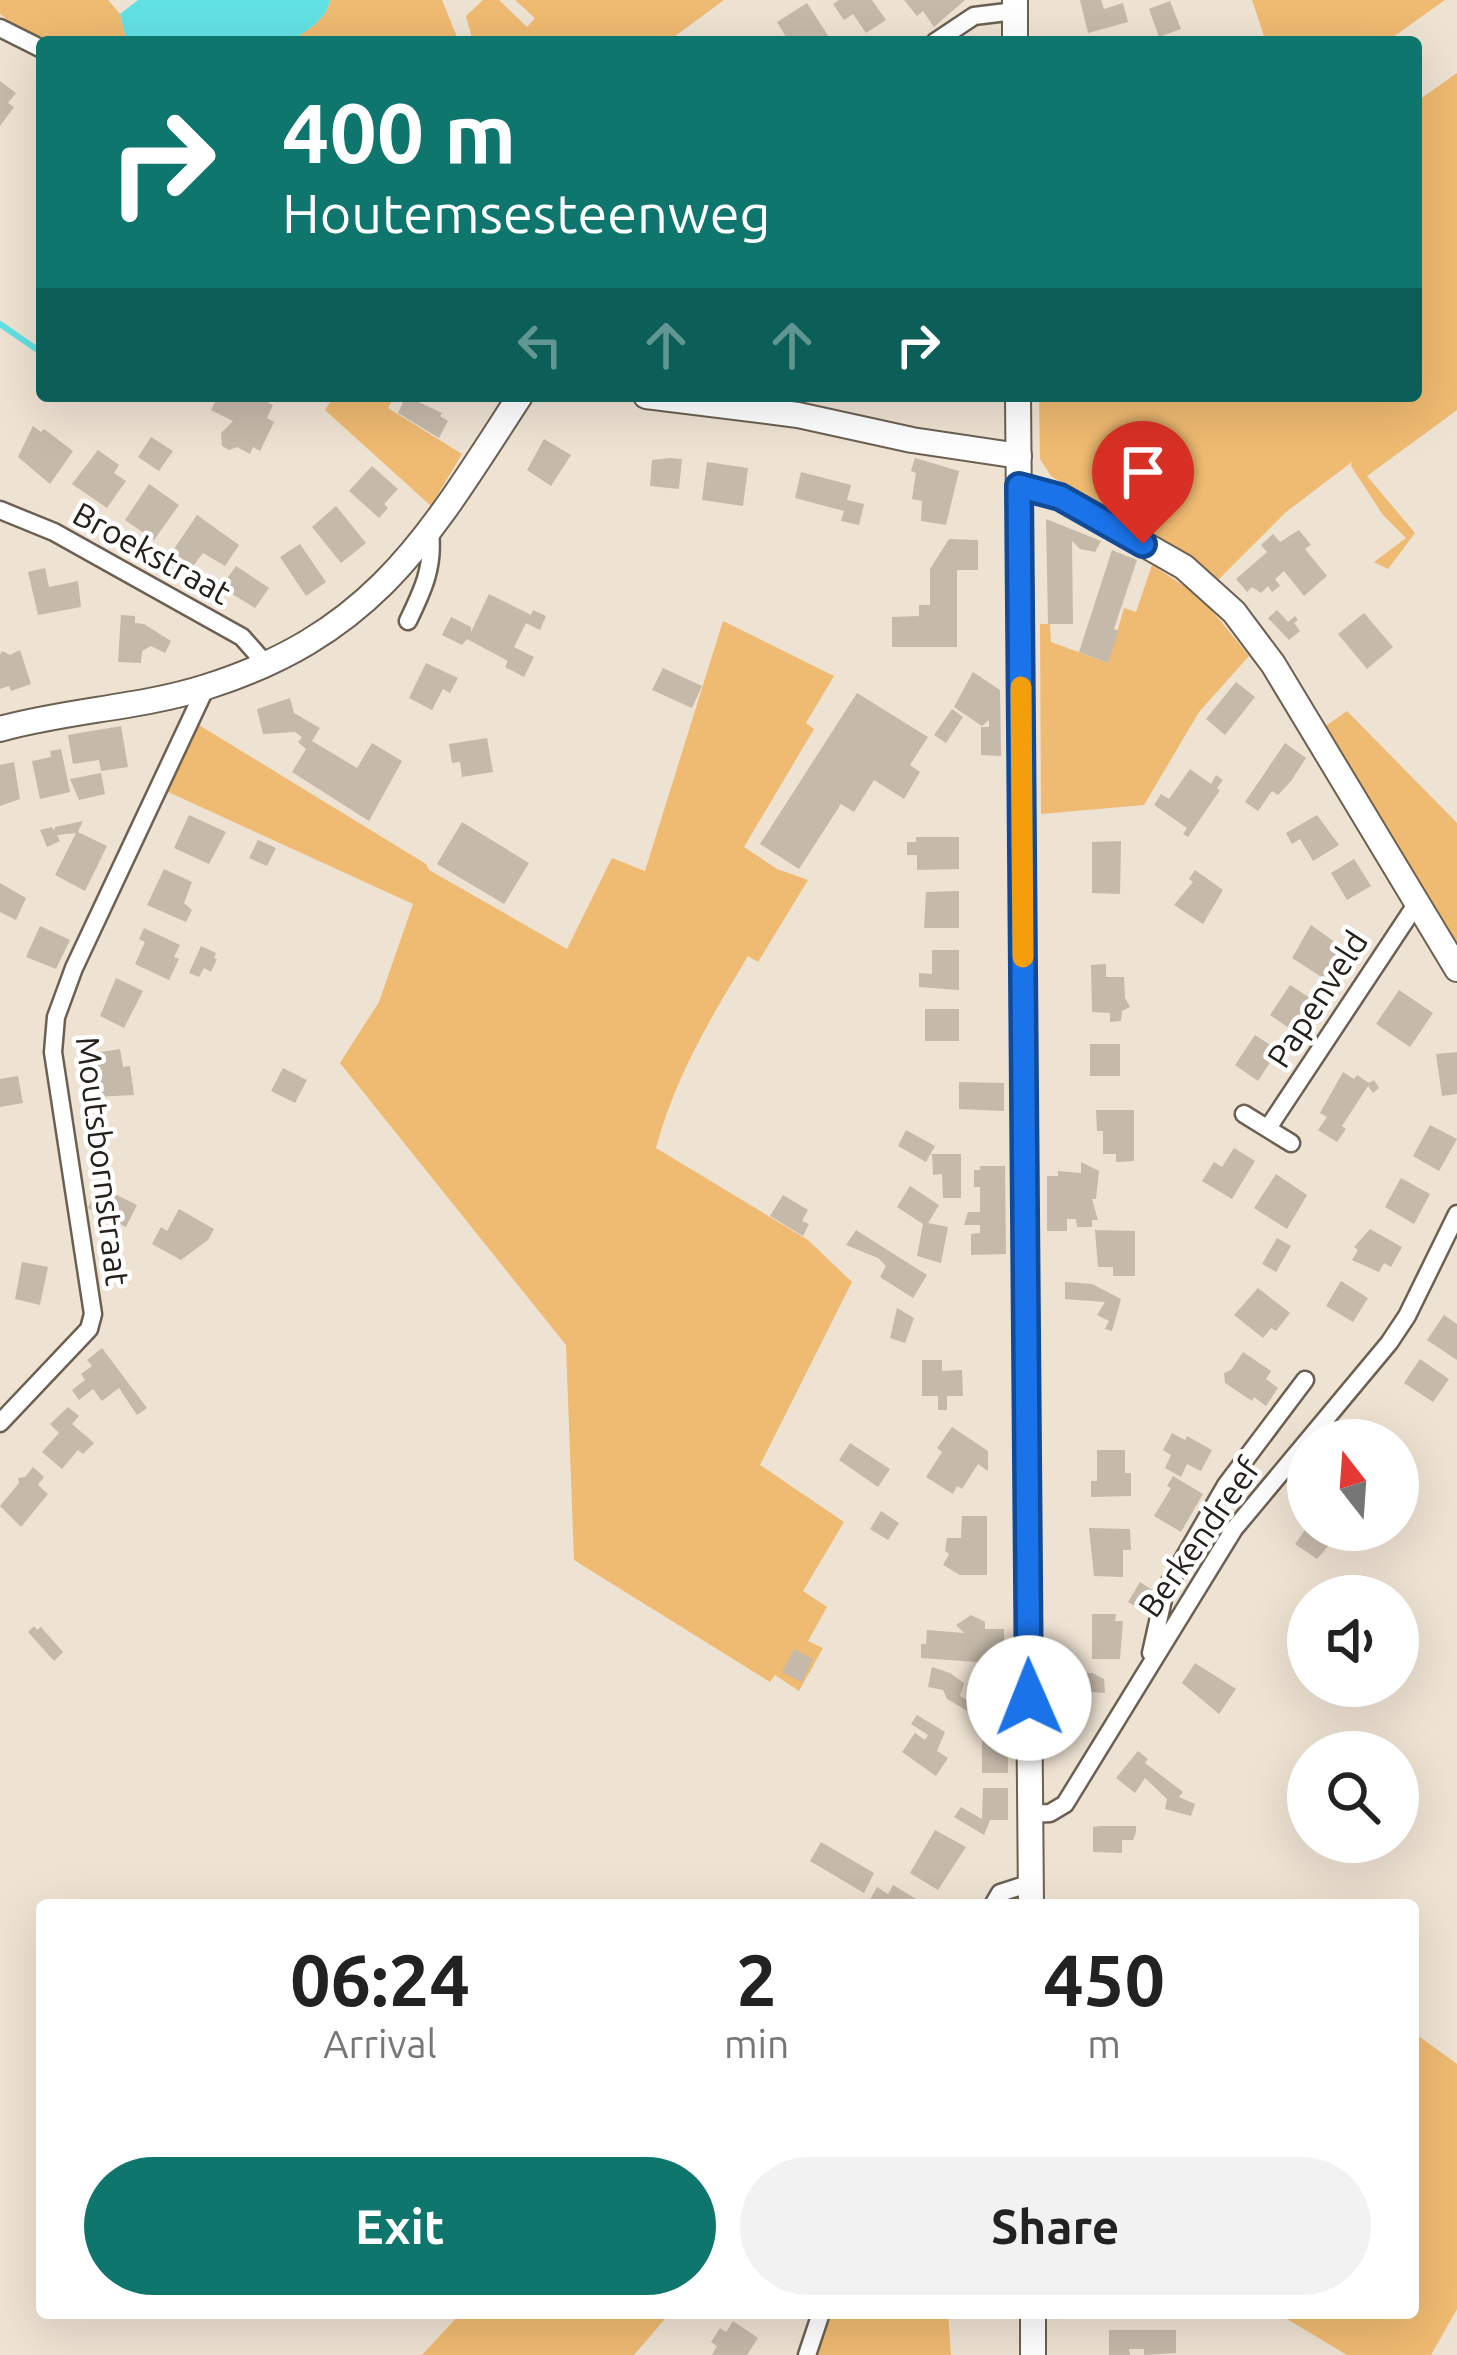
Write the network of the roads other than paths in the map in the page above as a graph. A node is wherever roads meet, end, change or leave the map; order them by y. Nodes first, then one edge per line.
1 (1015, 5) edge
2 (0, 28) edge
3 (944, 36) edge
4 (1016, 36) edge
5 (36, 46) edge
6 (516, 402) edge
7 (692, 402) edge
8 (1018, 402) edge
9 (1018, 456) junction
10 (1019, 486) junction
11 (0, 510) edge
12 (430, 532) junction
13 (408, 621) dead end
14 (265, 663) junction
15 (206, 687) junction
16 (0, 729) edge
17 (1417, 903) junction
18 (1457, 969) edge
19 (1244, 1114) dead end
20 (1268, 1128) junction
21 (1292, 1143) dead end
22 (1457, 1214) edge
23 (1305, 1380) dead end
24 (0, 1423) edge
25 (1152, 1660) junction
26 (1029, 1814) junction
27 (1031, 1894) edge
28 (996, 1899) edge
29 (819, 2319) edge
30 (1033, 2319) edge
31 (807, 2355) edge
32 (1033, 2355) edge

1 - 3 street
1 - 4 street
2 - 5 street
6 - 12 street
7 - 9 street
8 - 9 street
9 - 10 street
10 - 17 street
10 - 26 street
11 - 14 street, Broekstraat
12 - 13 street
12 - 14 street
14 - 15 street
15 - 16 street
15 - 24 street, Moutsbornstraat
17 - 18 street
17 - 20 street, Papenveld
19 - 20 street
20 - 21 street
22 - 25 street, Berkendreef
23 - 25 street, Berkendreef
25 - 26 street, Berkendreef
26 - 27 street
27 - 28 street
29 - 31 street
30 - 32 street

